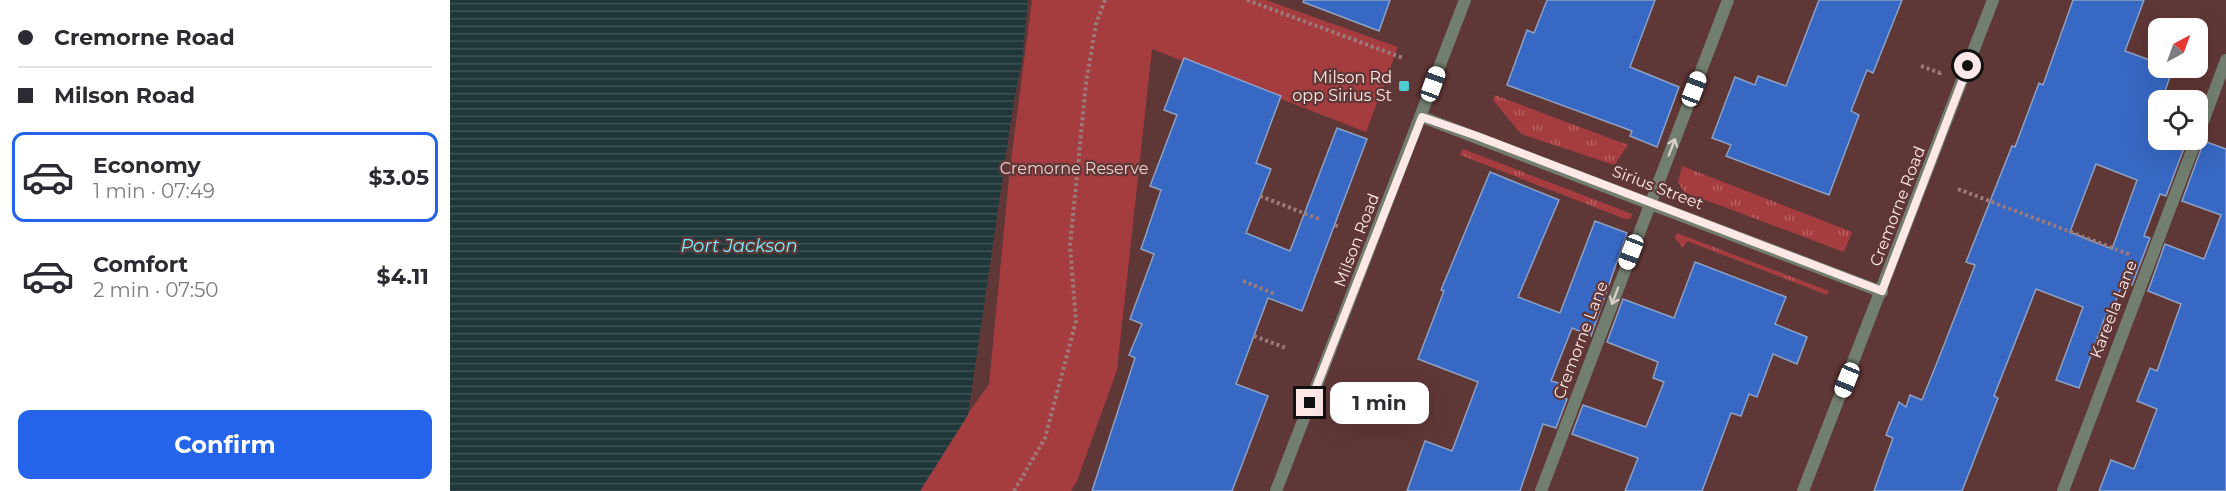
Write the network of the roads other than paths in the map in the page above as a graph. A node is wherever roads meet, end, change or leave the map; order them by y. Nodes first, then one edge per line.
1 (1465, 0) edge
2 (1728, 0) edge
3 (1993, 0) edge
4 (2226, 60) edge
5 (2208, 108) edge
6 (1422, 117) junction
7 (2192, 150) edge
8 (1651, 202) junction
9 (1882, 291) junction
10 (1276, 491) edge
11 (1541, 491) edge
12 (1803, 491) edge
13 (2062, 491) edge

1 - 6 street, Milson Road
8 -> 2 street, Cremorne Lane
3 - 9 street, Cremorne Road
4 - 5 street
6 - 8 street, Sirius Street
6 - 10 street, Milson Road
7 - 13 street, Kareela Lane
8 - 9 street, Sirius Street
8 -> 11 street, Cremorne Lane
9 - 12 street, Cremorne Road

